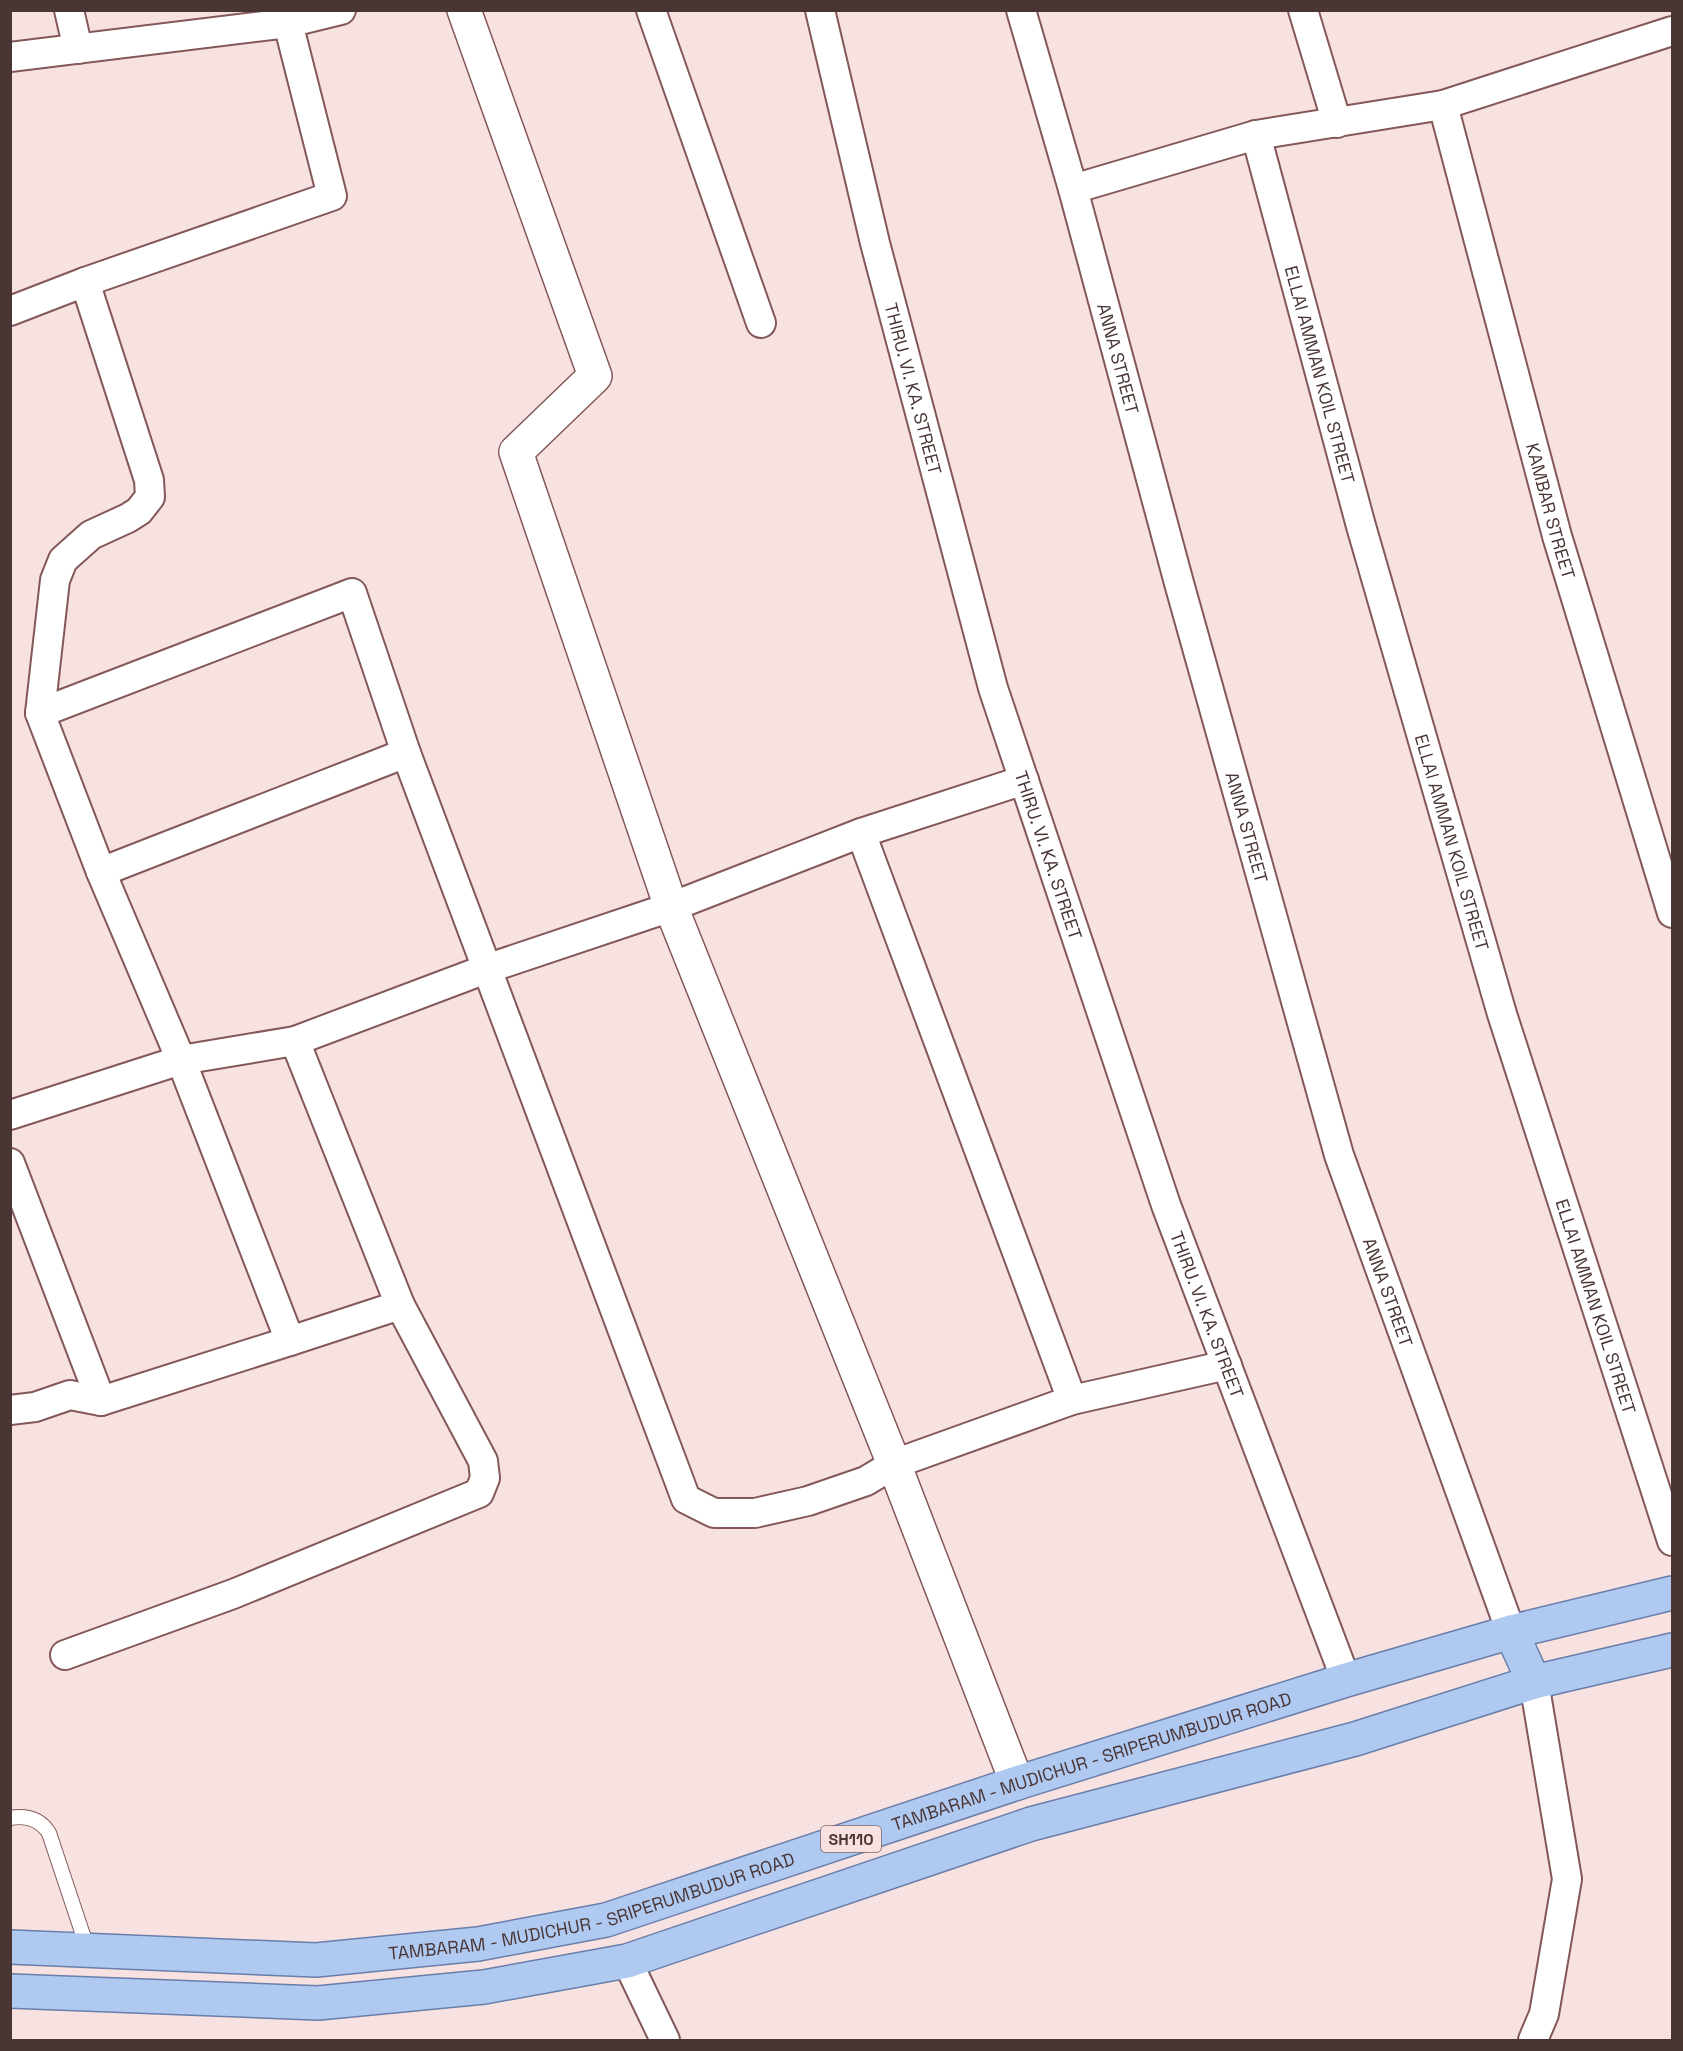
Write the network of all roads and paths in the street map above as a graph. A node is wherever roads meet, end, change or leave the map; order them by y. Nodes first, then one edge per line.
1 (69, 10) edge
2 (341, 10) edge
3 (464, 10) edge
4 (651, 10) edge
5 (820, 10) edge
6 (1021, 10) edge
7 (1303, 10) edge
8 (221, 21) edge
9 (288, 23) junction
10 (1672, 31) edge
11 (78, 49) junction
12 (10, 57) edge
13 (1443, 105) junction
14 (1337, 123) junction
15 (1256, 135) junction
16 (1073, 189) junction
17 (85, 282) junction
18 (10, 311) edge
19 (761, 323) dead end
20 (39, 713) junction
21 (406, 753) junction
22 (1024, 780) junction
23 (861, 833) junction
24 (101, 872) junction
25 (671, 907) junction
26 (1672, 913) edge
27 (486, 969) junction
28 (295, 1041) junction
29 (181, 1060) junction
30 (10, 1115) edge
31 (10, 1163) edge
32 (400, 1305) junction
33 (290, 1341) junction
34 (1227, 1365) junction
35 (1072, 1400) junction
36 (101, 1401) junction
37 (10, 1410) edge
38 (894, 1464) junction
39 (1672, 1541) edge
40 (1672, 1593) edge
41 (1511, 1632) junction
42 (1672, 1650) edge
43 (65, 1655) dead end
44 (1346, 1680) junction
45 (1534, 1682) junction
46 (1017, 1784) junction
47 (10, 1818) edge
48 (10, 1947) edge
49 (88, 1950) junction
50 (627, 1960) junction
51 (10, 1991) edge
52 (665, 2040) edge
53 (1533, 2040) edge

1 - 11 street
2 - 9 street
3 - 25 street
4 - 19 street
5 - 22 street, THIRU. VI. KA. STREET
6 - 16 street, ANNA STREET
7 - 14 street
8 - 9 street
8 - 11 street
9 - 17 street
10 - 13 street
11 - 12 street
13 - 14 street
13 - 26 street, KAMBAR STREET
14 - 15 street
15 - 16 street
15 - 39 street, ELLAI AMMAN KOIL STREET
16 - 41 street, ANNA STREET
17 - 18 street
17 - 20 street
20 - 21 street
20 - 24 street
21 - 24 street
21 - 27 street
22 - 23 street
22 - 34 street, THIRU. VI. KA. STREET
23 - 25 street
23 - 35 street
24 - 29 street
25 - 27 street
25 - 38 street
27 - 28 street
27 - 38 street
28 - 29 street
28 - 32 street
29 - 30 street
29 - 33 street
31 - 36 street
32 - 33 street
32 - 43 street
33 - 36 street
34 - 35 street
34 - 44 street, THIRU. VI. KA. STREET
35 - 38 street
36 - 37 street
38 - 46 street
40 - 41 main road, TAMBARAM - MUDICHUR - SRIPERUMBUDUR ROAD / SH110
41 - 44 main road, TAMBARAM - MUDICHUR - SRIPERUMBUDUR ROAD / SH110
41 - 45 main road
42 - 45 main road, SH110
44 - 46 main road, TAMBARAM - MUDICHUR - SRIPERUMBUDUR ROAD / SH110
45 - 50 main road, SH110
45 - 53 street
46 - 49 main road, TAMBARAM - MUDICHUR - SRIPERUMBUDUR ROAD / SH110
47 - 49 lane
48 - 49 main road, TAMBARAM - MUDICHUR - SRIPERUMBUDUR ROAD / SH110
50 - 51 main road, SH110
50 - 52 street

